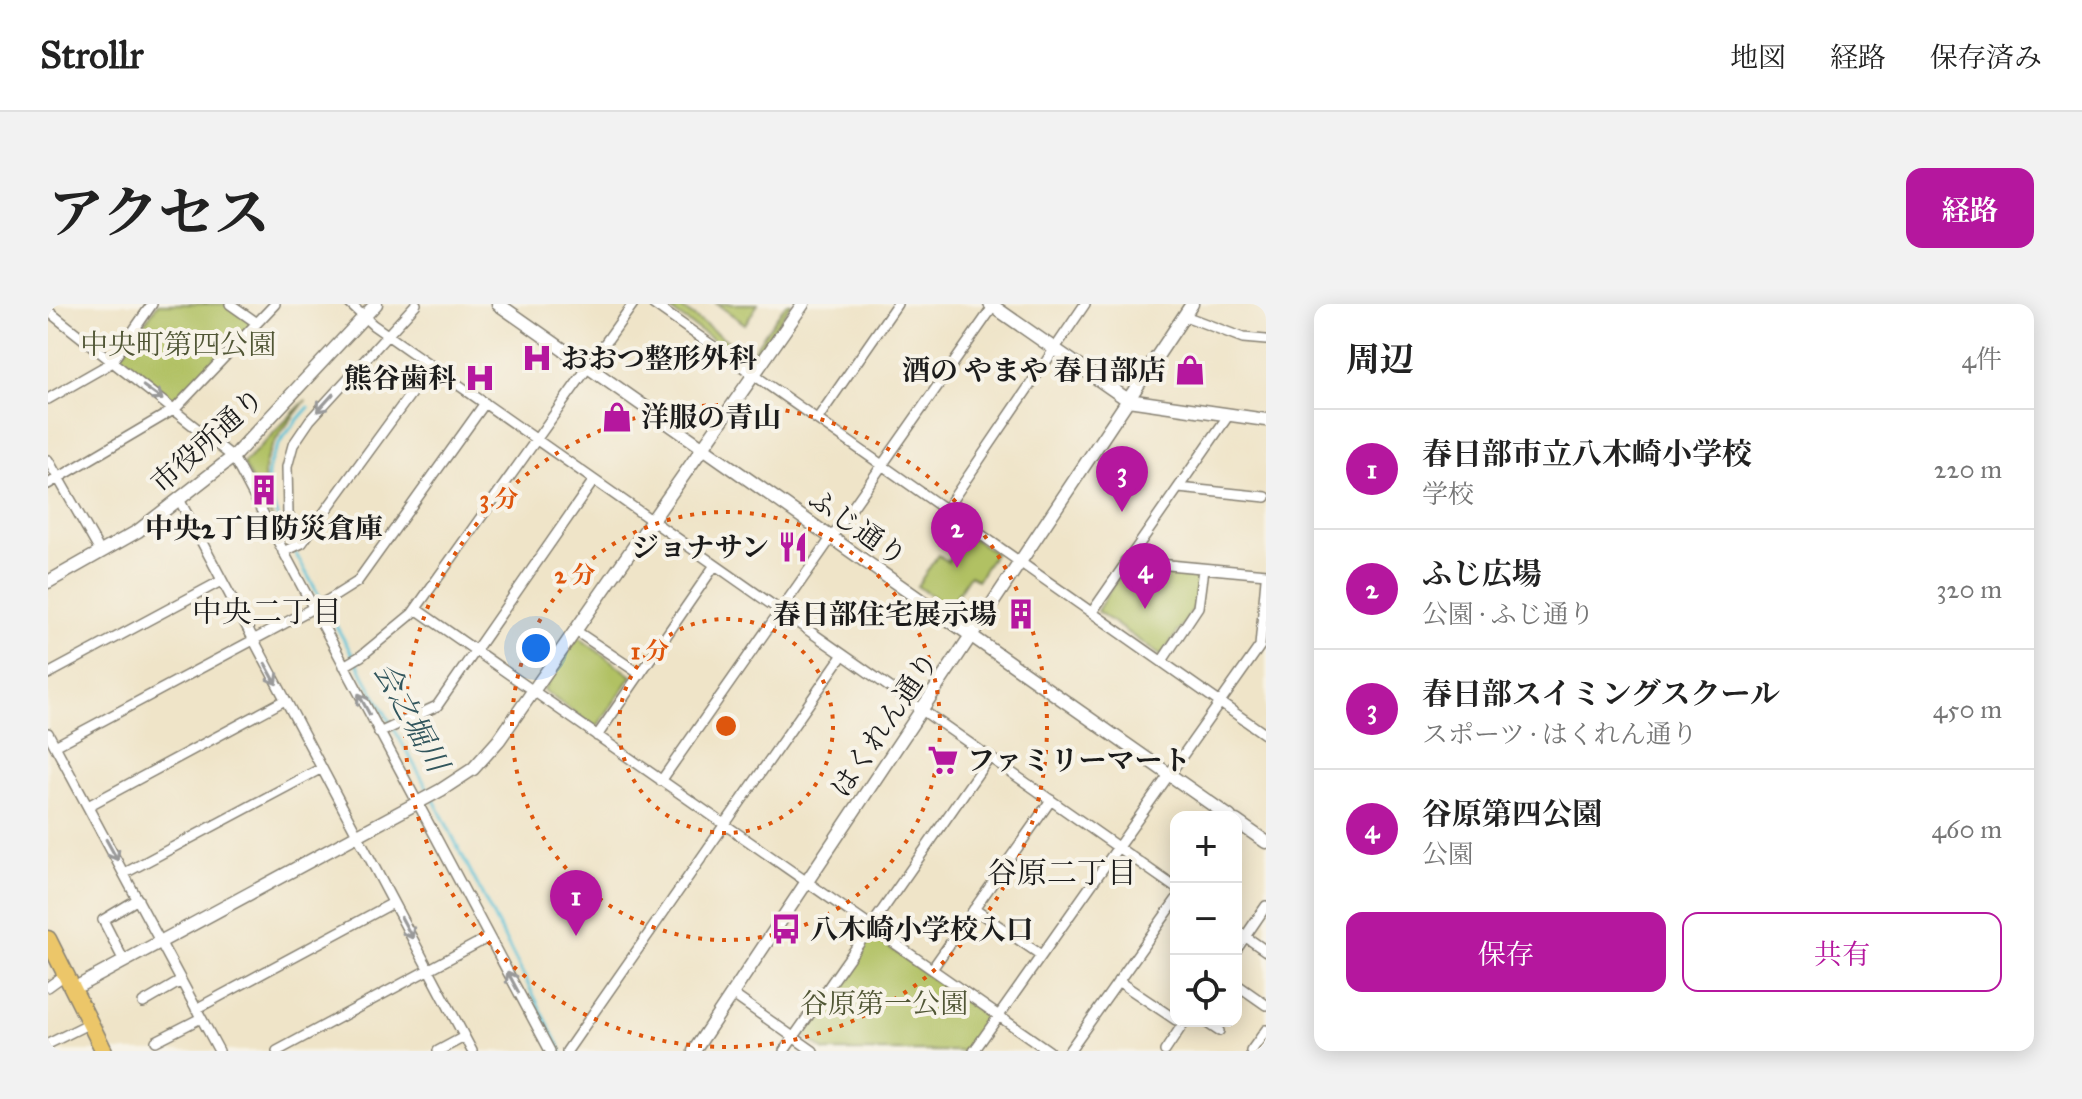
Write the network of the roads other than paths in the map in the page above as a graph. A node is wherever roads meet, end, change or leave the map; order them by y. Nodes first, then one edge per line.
1 (152, 304) edge
2 (230, 304) edge
3 (275, 304) edge
4 (350, 304) edge
5 (376, 304) edge
6 (416, 304) edge
7 (498, 304) edge
8 (633, 304) edge
9 (653, 304) edge
10 (803, 304) edge
11 (897, 304) edge
12 (1085, 304) edge
13 (1192, 304) edge
14 (993, 305) edge
15 (48, 311) edge
16 (1185, 316) junction
17 (369, 321) junction
18 (257, 323) junction
19 (385, 333) junction
20 (1266, 340) edge
21 (1056, 349) junction
22 (111, 363) junction
23 (431, 366) junction
24 (588, 367) junction
25 (753, 374) junction
26 (48, 399) edge
27 (1128, 400) junction
28 (485, 403) junction
29 (175, 409) junction
30 (1228, 416) junction
31 (818, 418) junction
32 (1266, 420) edge
33 (537, 440) junction
34 (702, 447) junction
35 (233, 457) junction
36 (48, 460) edge
37 (884, 464) junction
38 (594, 480) junction
39 (53, 482) edge
40 (1179, 488) junction
41 (1266, 497) edge
42 (180, 501) junction
43 (946, 509) junction
44 (652, 520) junction
45 (831, 537) junction
46 (300, 544) junction
47 (285, 552) junction
48 (101, 553) junction
49 (1022, 561) junction
50 (1125, 561) junction
51 (715, 565) junction
52 (1203, 569) junction
53 (1266, 576) edge
54 (221, 581) junction
55 (48, 582) edge
56 (315, 607) junction
57 (416, 609) junction
58 (781, 610) junction
59 (1092, 612) junction
60 (576, 631) junction
61 (971, 637) junction
62 (253, 641) junction
63 (476, 651) junction
64 (842, 656) junction
65 (1162, 661) junction
66 (346, 664) junction
67 (48, 674) edge
68 (640, 674) junction
69 (533, 691) junction
70 (285, 700) junction
71 (1220, 703) junction
72 (922, 710) junction
73 (382, 732) junction
74 (48, 733) edge
75 (1266, 735) edge
76 (597, 736) junction
77 (55, 746) junction
78 (990, 756) junction
79 (320, 769) junction
80 (1169, 774) junction
81 (661, 781) junction
82 (1051, 800) junction
83 (421, 801) junction
84 (88, 806) junction
85 (1221, 811) edge
86 (727, 825) junction
87 (1242, 825) edge
88 (357, 835) junction
89 (1266, 842) edge
90 (1117, 847) junction
91 (125, 873) junction
92 (807, 882) junction
93 (1170, 884) edge
94 (138, 899) junction
95 (393, 903) junction
96 (1266, 906) edge
97 (1170, 908) edge
98 (974, 909) junction
99 (871, 926) junction
100 (1242, 935) edge
101 (489, 937) junction
102 (1245, 937) junction
103 (48, 939) edge
104 (160, 941) junction
105 (1242, 941) edge
106 (1266, 951) edge
107 (1041, 955) junction
108 (124, 961) junction
109 (429, 969) junction
110 (932, 969) junction
111 (181, 981) junction
112 (1118, 981) junction
113 (69, 982) junction
114 (48, 987) edge
115 (1242, 988) edge
116 (732, 994) junction
117 (143, 1003) dead end
118 (1266, 1005) edge
119 (198, 1013) junction
120 (998, 1015) junction
121 (1170, 1015) edge
122 (90, 1023) junction
123 (1177, 1027) edge
124 (1213, 1027) edge
125 (1266, 1030) edge
126 (1219, 1031) dead end
127 (464, 1037) junction
128 (794, 1037) junction
129 (156, 1041) dead end
130 (48, 1044) edge
131 (295, 1047) edge
132 (217, 1048) edge
133 (104, 1051) edge
134 (203, 1051) edge
135 (277, 1051) edge
136 (438, 1051) edge
137 (472, 1051) edge
138 (550, 1051) edge
139 (567, 1051) edge
140 (694, 1051) edge
141 (784, 1051) edge
142 (813, 1051) edge
143 (974, 1051) edge
144 (1049, 1051) edge
145 (1069, 1051) edge
146 (1165, 1051) edge
147 (1251, 1051) edge

1 - 22 street
2 - 18 street
3 - 18 street
4 - 17 street
5 - 17 street, 市役所通り
6 - 19 street
7 - 24 street, ふじ通り
8 - 24 street
9 - 25 street
10 - 25 street
11 - 31 street
12 - 21 street
13 - 16 street, はくれん通り
14 - 21 street
14 - 37 street
15 - 22 street
16 - 20 street
16 - 27 street, はくれん通り
17 - 19 street
17 - 35 street, 市役所通り
18 - 29 street
19 - 23 street
19 -> 46 street
21 - 27 street
21 - 43 street
22 - 26 street
22 -> 29 street
23 - 28 street
23 - 46 street
24 - 33 street
24 - 34 street, ふじ通り
25 - 31 street
25 - 34 street
27 - 30 street
27 - 49 street, はくれん通り
28 - 33 street
28 - 56 street
29 - 35 street
29 - 39 street
30 - 32 street
30 - 40 street
31 - 37 street
33 - 38 street
33 - 57 street
34 - 44 street
34 - 45 street, ふじ通り
35 - 42 street, 市役所通り
35 - 47 street
36 - 39 street
37 - 43 street
37 - 45 street
38 - 44 street
38 - 63 street
39 - 48 street
40 - 41 street
40 - 50 street
42 - 48 street, 市役所通り
42 - 54 street
43 - 49 street
44 - 51 street
44 - 60 street
45 - 58 street
45 - 61 street, ふじ通り
46 - 47 street
47 - 56 street
48 - 55 street, 市役所通り
49 - 59 street
49 - 61 street, はくれん通り
50 - 52 street
50 - 59 street
51 - 58 street
51 - 68 street
52 - 53 street
52 - 65 street
53 - 71 street
54 - 62 street
54 - 67 street
56 - 62 street
56 - 66 street
57 - 63 street
57 - 66 street
58 - 64 street
58 - 81 street
59 - 65 street
60 - 68 street
60 - 69 street
61 - 72 street, はくれん通り
61 - 80 street, ふじ通り
62 -> 70 street
62 - 77 street
63 - 69 street
63 - 73 street
64 - 72 street
64 - 86 street
65 - 71 street
73 -> 66 street
68 - 76 street
69 - 76 street
69 - 83 street
70 - 79 street
70 - 84 street
71 - 75 street
71 - 80 street
72 - 78 street
72 - 92 street, はくれん通り
73 - 83 street
74 - 77 street
76 - 81 street
77 - 84 street
78 - 82 street
78 - 99 street
79 - 88 street
79 - 91 street
80 - 85 street, ふじ通り
80 - 90 street
81 - 86 street
82 - 90 street
82 - 98 street
83 - 88 street
83 - 101 street
84 -> 91 street
86 - 92 street
86 - 139 street
87 - 89 street
88 - 95 street
88 - 104 street
90 - 93 street
90 - 107 street
91 - 94 street
92 - 99 street
92 - 116 street, はくれん通り
94 - 104 street
94 - 108 street
95 -> 109 street
95 - 119 street
96 - 102 street
97 - 112 street
98 - 107 street
98 - 110 street
99 - 110 street
99 - 128 street
100 - 102 street
101 - 109 street
138 -> 101 street
102 - 105 street
102 - 106 street
103 - 113 main road
104 - 108 street
104 - 111 street
107 - 120 street
108 - 113 street
109 - 127 street
109 - 131 street
110 - 120 street
111 - 117 street
111 - 119 street
112 - 121 street
112 - 145 street
113 - 114 street
113 - 122 main road
115 - 118 street
116 - 128 street
116 - 140 street, はくれん通り
119 - 129 street
119 - 132 street
120 - 143 street
120 - 144 street
122 - 130 street
122 - 133 main road
123 - 146 street
124 - 126 street
125 - 147 street
127 - 136 street
127 - 137 street
128 - 141 street
128 - 142 street
131 - 135 street
132 - 134 street

